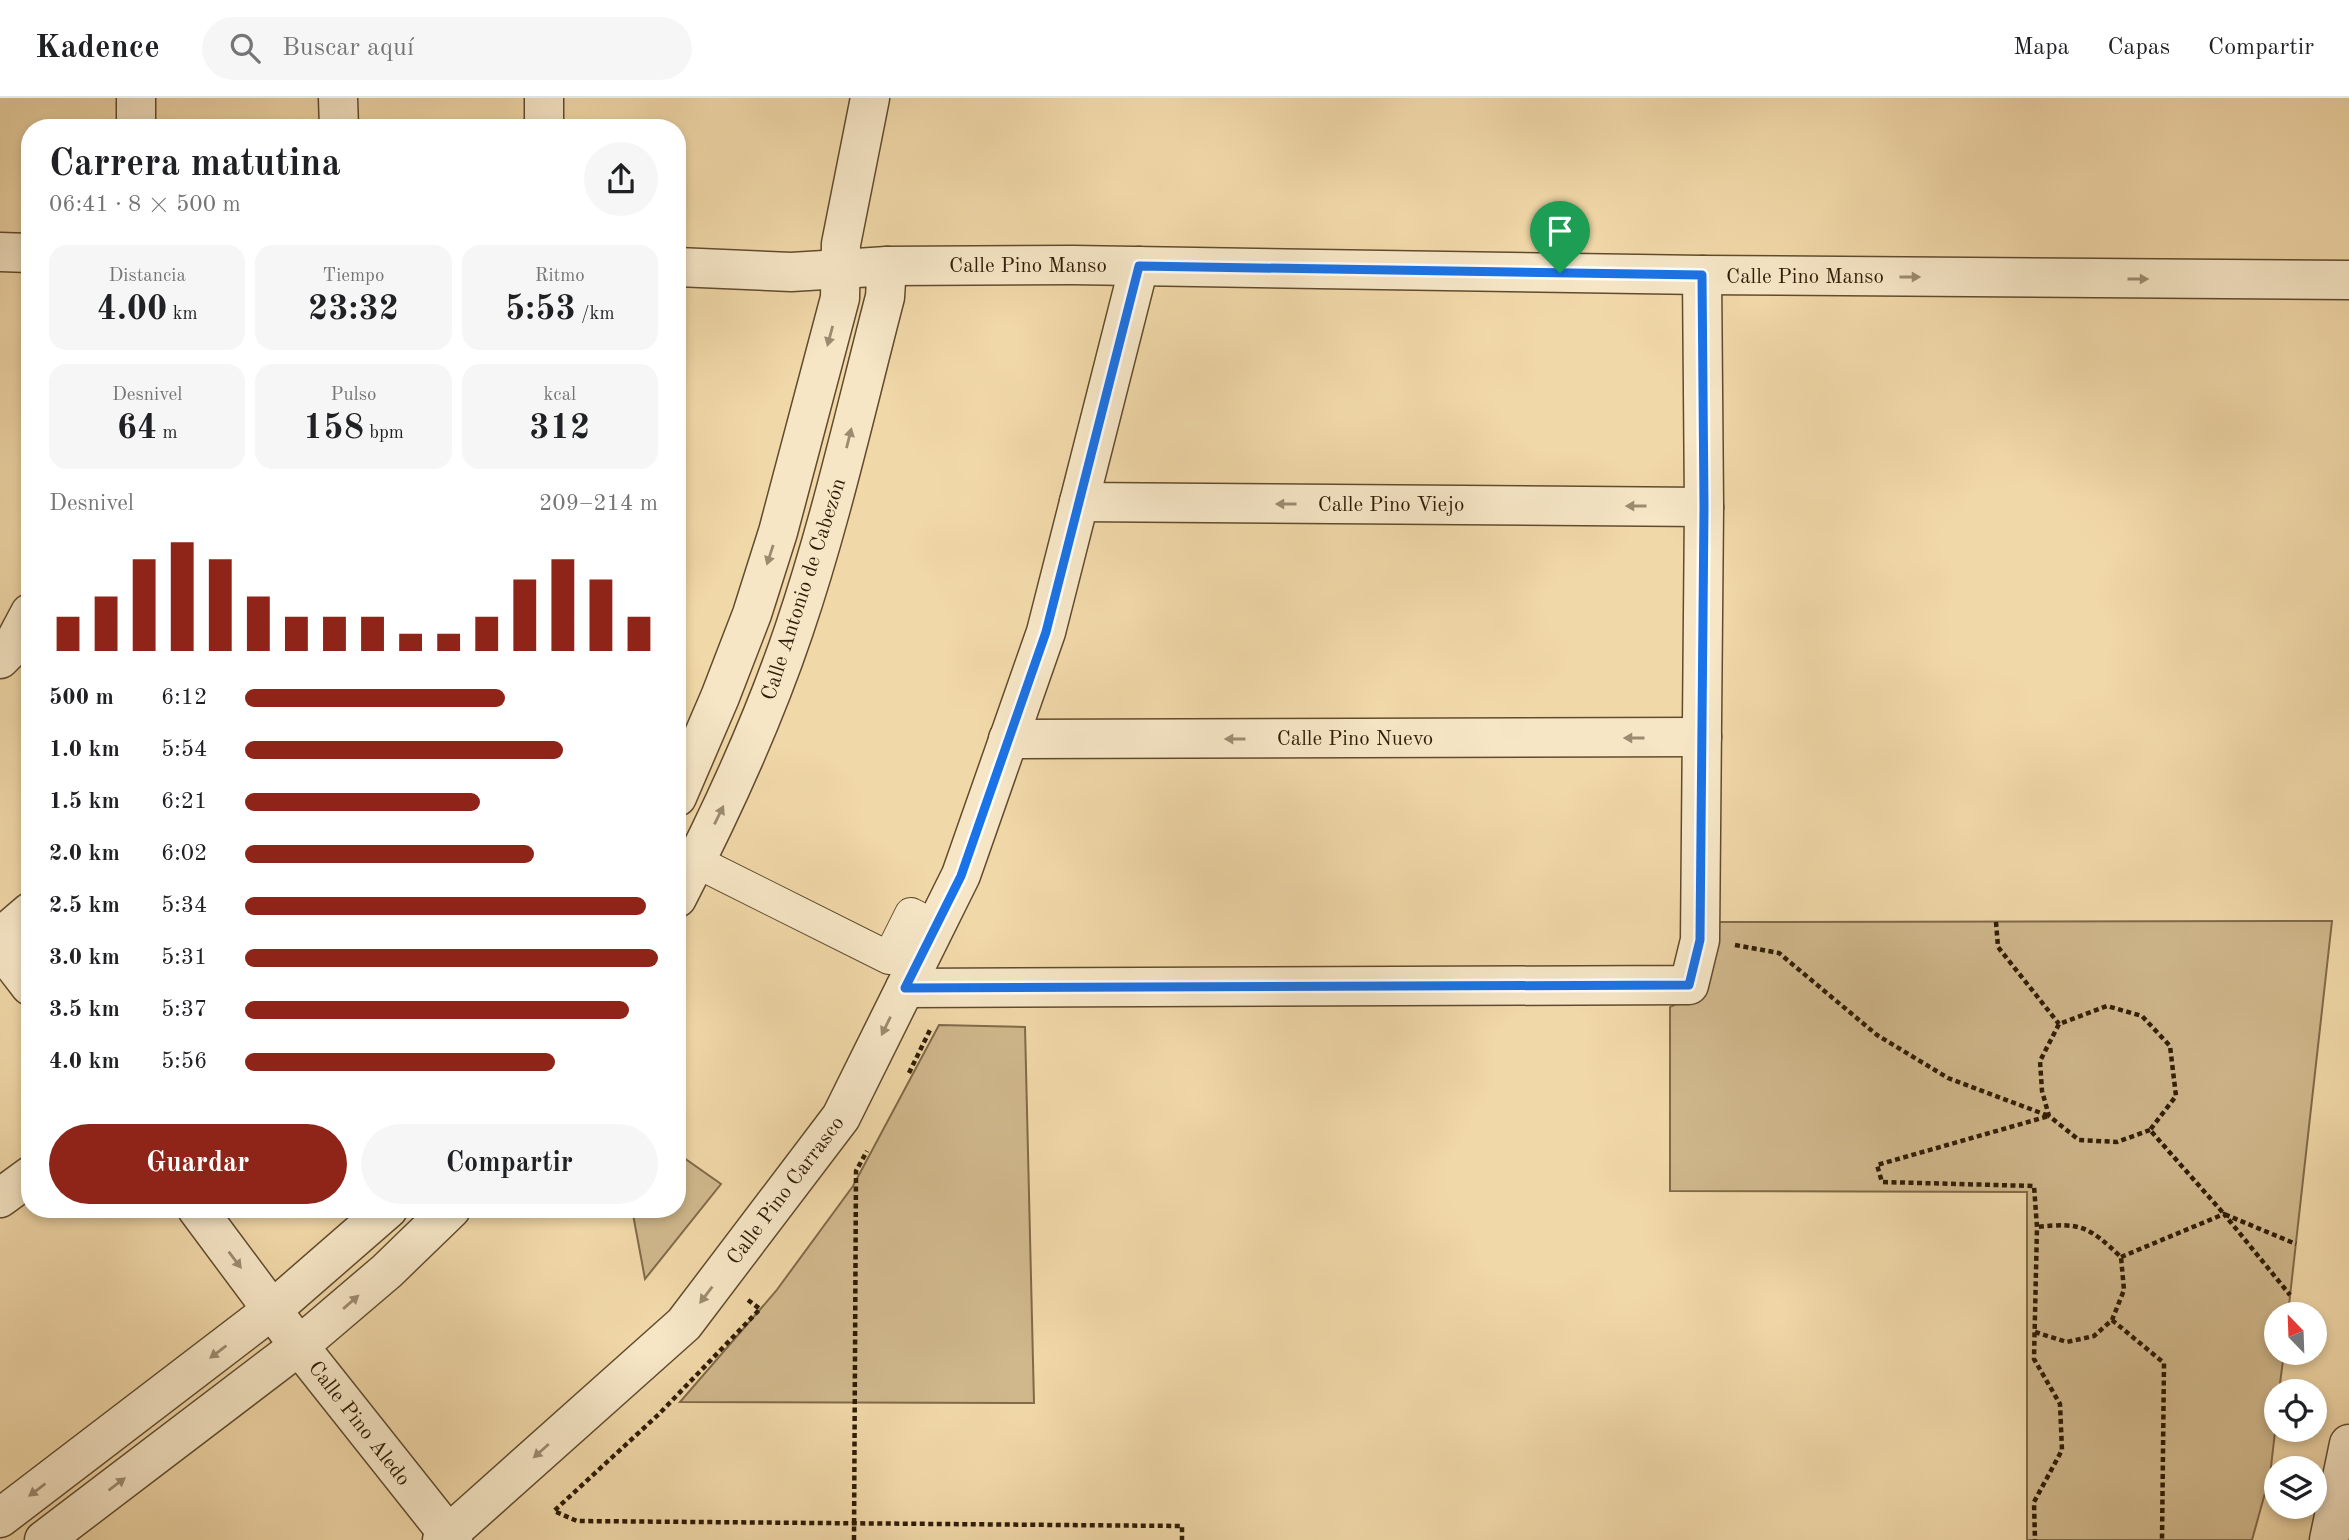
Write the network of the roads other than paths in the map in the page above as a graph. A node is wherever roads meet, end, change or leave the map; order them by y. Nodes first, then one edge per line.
1 (136, 98) edge
2 (338, 98) edge
3 (544, 98) edge
4 (870, 98) edge
5 (136, 119) edge
6 (339, 119) edge
7 (544, 119) edge
8 (0, 252) edge
9 (21, 253) edge
10 (887, 266) junction
11 (1139, 266) junction
12 (686, 267) edge
13 (841, 269) junction
14 (1702, 275) junction
15 (2349, 280) edge
16 (1079, 502) junction
17 (1704, 507) junction
18 (21, 630) edge
19 (0, 659) edge
20 (1702, 737) junction
21 (1008, 739) junction
22 (686, 776) edge
23 (686, 857) edge
24 (21, 920) edge
25 (936, 927) junction
26 (0, 938) edge
27 (0, 947) edge
28 (21, 974) edge
29 (905, 988) junction
30 (21, 1183) edge
31 (0, 1198) edge
32 (204, 1218) edge
33 (378, 1218) edge
34 (442, 1218) edge
35 (272, 1310) junction
36 (299, 1346) junction
37 (2349, 1444) edge
38 (0, 1518) edge
39 (448, 1538) edge
40 (44, 1540) edge
41 (2329, 1540) edge

1 - 5 street
2 - 6 street
3 - 7 street
4 - 13 street, Calle Antonio de Cabezón
8 - 9 street
10 - 11 street, Calle Pino Manso
10 - 13 street, Calle Pino Manso
23 -> 10 street, Calle Antonio de Cabezón
11 - 14 street, Calle Pino Manso
11 - 16 street, Calle Pino Carrasco
12 - 13 street, Calle Pino Manso
13 -> 22 street, Calle Antonio de Cabezón
14 -> 15 street, Calle Pino Manso
14 - 17 street
17 -> 16 street, Calle Pino Viejo
16 - 21 street, Calle Pino Carrasco
17 - 20 street
18 - 19 street
20 -> 21 street, Calle Pino Nuevo
20 - 29 street
21 - 25 street, Calle Pino Carrasco
23 - 25 street
24 - 26 street
25 - 29 street, Calle Pino Carrasco
27 - 28 street
29 -> 39 street, Calle Pino Carrasco
30 - 31 street
32 -> 35 street, Calle Pino Aledo
33 - 35 street
36 -> 34 street
35 - 36 street, Calle Pino Aledo
35 -> 38 street
36 - 39 street, Calle Pino Aledo
40 -> 36 street
37 - 41 street

